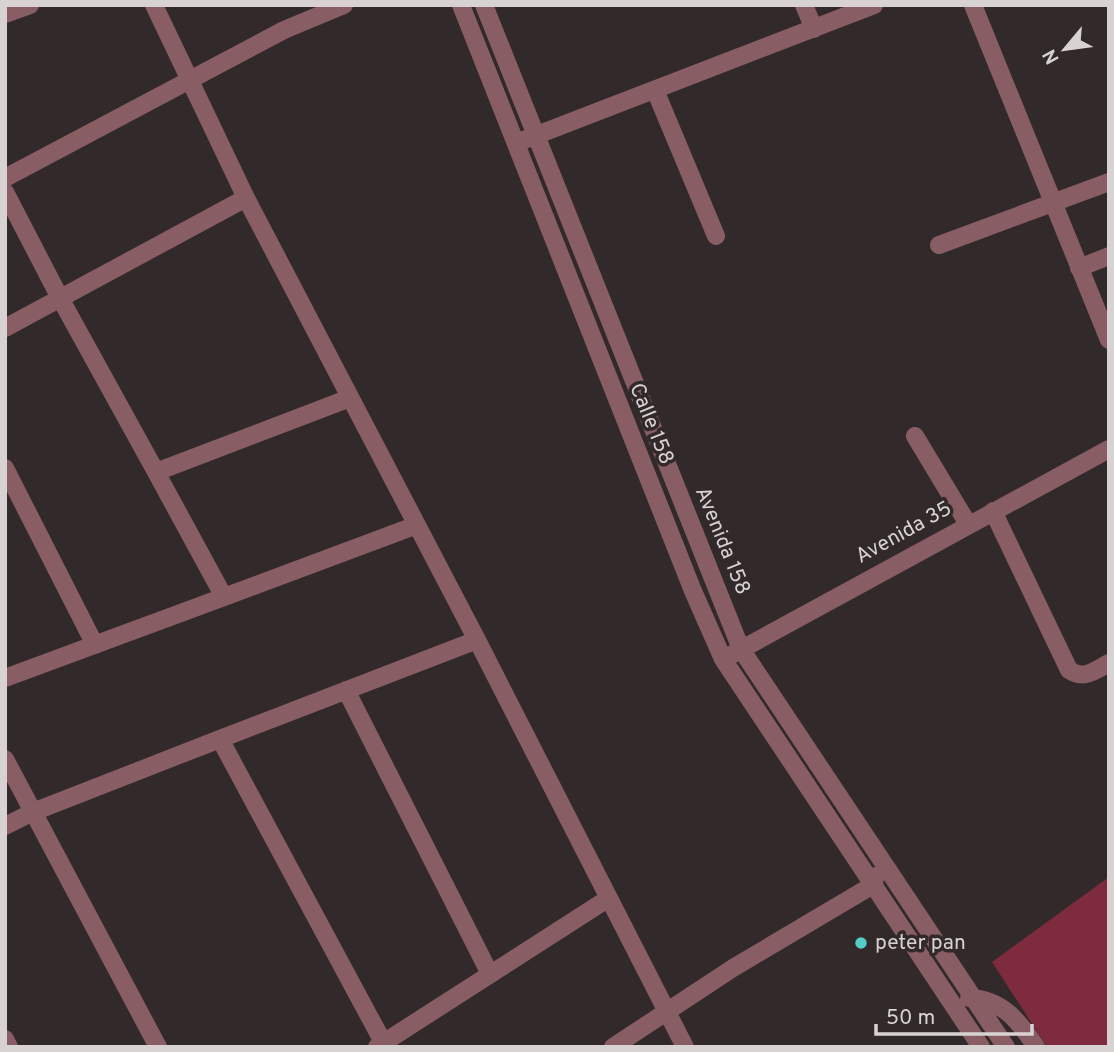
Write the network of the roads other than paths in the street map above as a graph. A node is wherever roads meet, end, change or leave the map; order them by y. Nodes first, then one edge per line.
1 (30, 5) edge
2 (154, 5) edge
3 (344, 5) edge
4 (461, 5) edge
5 (484, 5) edge
6 (804, 5) edge
7 (874, 5) edge
8 (973, 5) edge
9 (5, 14) edge
10 (814, 29) junction
11 (190, 79) junction
12 (655, 90) junction
13 (535, 136) junction
14 (516, 144) junction
15 (5, 178) edge
16 (1109, 182) edge
17 (5, 191) edge
18 (246, 198) junction
19 (1053, 203) junction
20 (716, 236) dead end
21 (939, 245) dead end
22 (1109, 256) edge
23 (1079, 268) junction
24 (60, 298) junction
25 (5, 328) edge
26 (1109, 340) edge
27 (350, 398) junction
28 (654, 434) junction
29 (915, 436) dead end
30 (634, 442) junction
31 (1109, 449) edge
32 (5, 468) edge
33 (156, 472) junction
34 (993, 510) junction
35 (968, 524) junction
36 (417, 525) junction
37 (224, 597) junction
38 (477, 640) junction
39 (95, 645) junction
40 (741, 649) junction
41 (723, 659) junction
42 (1109, 663) edge
43 (5, 678) edge
44 (346, 691) junction
45 (220, 739) junction
46 (5, 759) edge
47 (33, 812) junction
48 (5, 826) edge
49 (882, 860) junction
50 (873, 885) junction
51 (609, 898) junction
52 (490, 974) junction
53 (948, 997) junction
54 (974, 998) junction
55 (667, 1011) junction
56 (5, 1039) edge
57 (380, 1045) edge
58 (9, 1047) edge
59 (158, 1047) edge
60 (613, 1047) edge
61 (685, 1047) edge
62 (981, 1047) edge
63 (1006, 1047) edge
64 (1036, 1047) edge

1 - 9 street
2 - 11 street
3 - 11 street
4 - 14 street, Calle 158
5 - 13 street, Avenida 158
6 - 10 street
7 - 10 street
8 - 19 street
10 - 12 street
11 - 15 street
11 - 18 street
12 - 13 street
12 - 20 street
13 - 14 street
13 - 28 street, Avenida 158
14 - 30 street, Calle 158
16 - 19 street
17 - 24 street
18 - 24 street
18 - 27 street
19 - 21 street
19 - 23 street
22 - 23 street
23 - 26 street
24 - 25 street
24 - 33 street
27 - 33 street
27 - 36 street
28 - 30 street
28 - 40 street, Avenida 158
29 - 35 street
30 - 41 street, Calle 158
31 - 34 street, Avenida 35
32 - 39 street
33 - 37 street
34 - 35 street, Avenida 35
34 - 42 street
35 - 40 street, Avenida 35
36 - 37 street
36 - 38 street
37 - 39 street
38 - 44 street
38 - 51 street
39 - 43 street
40 - 41 street, Avenida 35
40 - 49 street, Avenida 158
41 - 50 street, Calle 158
44 - 45 street
44 - 52 street
45 - 47 street
45 - 57 street
46 - 47 street
47 - 48 street
47 - 59 street
49 - 50 street
49 - 54 street, Avenida 158
50 - 53 street, Calle 158
50 - 55 street
51 - 52 street
51 - 55 street
52 - 57 street
53 - 54 street
53 - 62 street, Calle 158
54 - 63 street, Avenida 158
54 - 64 street
55 - 60 street
55 - 61 street
56 - 58 street

